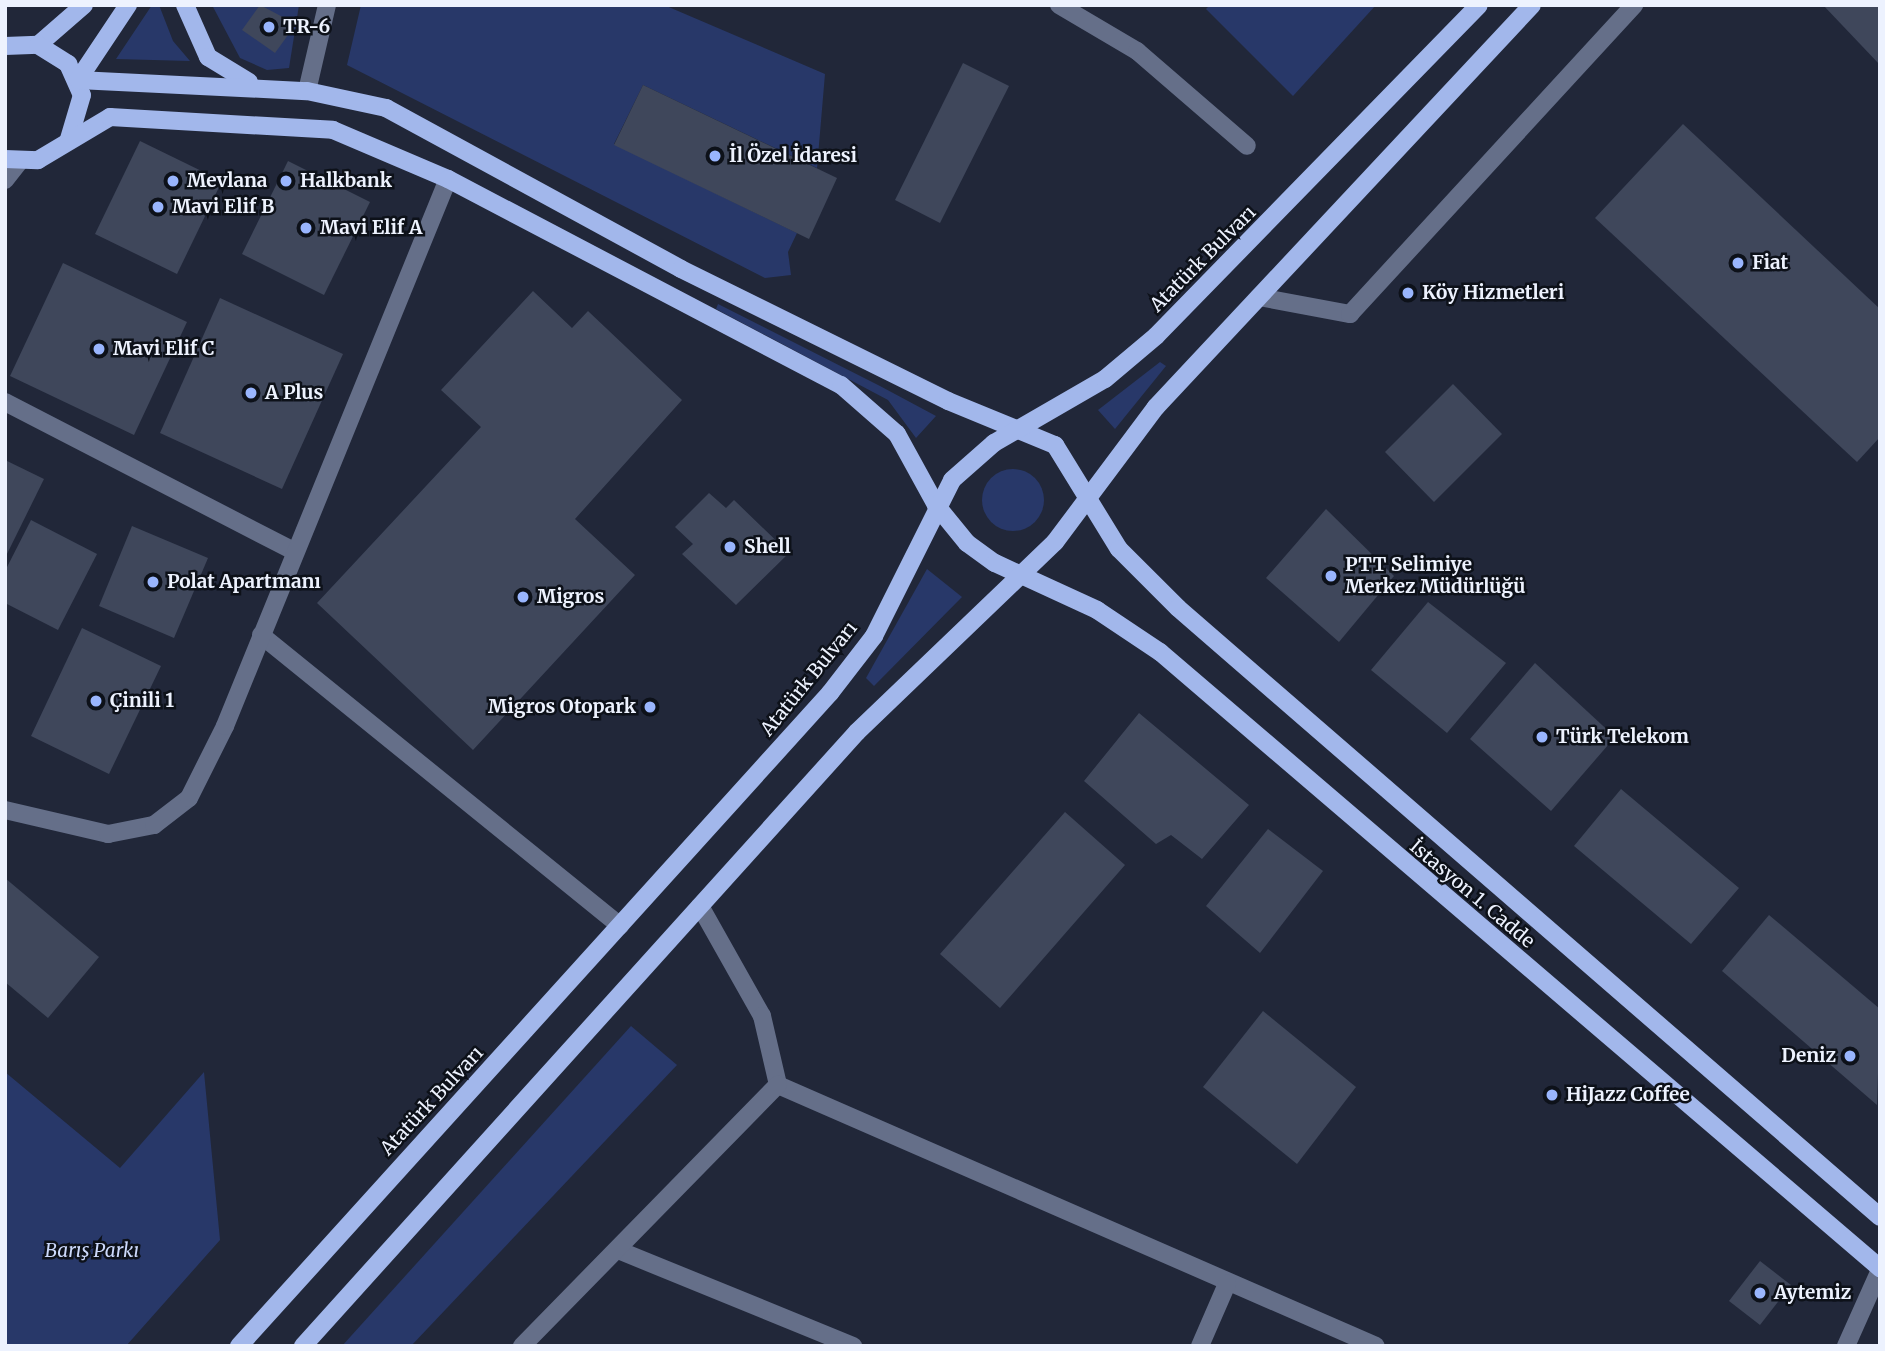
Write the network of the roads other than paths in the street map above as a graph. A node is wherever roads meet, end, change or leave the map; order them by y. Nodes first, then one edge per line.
1 (84, 5) edge
2 (128, 5) edge
3 (185, 5) edge
4 (327, 5) edge
5 (1059, 5) edge
6 (1479, 5) edge
7 (1532, 5) edge
8 (1634, 5) edge
9 (37, 44) junction
10 (5, 46) edge
11 (78, 80) junction
12 (262, 87) junction
13 (307, 91) junction
14 (69, 139) junction
15 (1247, 146) dead end
16 (12, 160) edge
17 (448, 178) junction
18 (5, 180) edge
19 (1259, 297) junction
20 (5, 402) edge
21 (1023, 429) junction
22 (1086, 501) junction
23 (936, 505) junction
24 (294, 551) junction
25 (1023, 574) junction
26 (261, 635) junction
27 (5, 810) edge
28 (699, 906) junction
29 (620, 926) junction
30 (778, 1086) junction
31 (1880, 1217) edge
32 (618, 1250) junction
33 (1880, 1269) edge
34 (1227, 1284) junction
35 (239, 1346) edge
36 (303, 1346) edge
37 (522, 1346) edge
38 (853, 1346) edge
39 (1200, 1346) edge
40 (1376, 1346) edge
41 (1846, 1346) edge

1 - 9 main road
2 - 11 main road
3 - 12 main road
4 - 13 street
5 - 15 street
6 - 21 main road, Atatürk Bulvarı
7 - 19 main road
8 - 19 street
9 - 10 main road
9 - 11 main road
11 - 12 main road
11 - 14 main road
12 - 13 main road
13 - 21 main road
14 - 16 main road
14 - 17 main road
16 - 18 street
17 - 23 main road
17 - 24 street
19 - 22 main road
20 - 24 street
21 - 22 main road
21 - 23 main road, Atatürk Bulvarı
22 - 25 main road
22 - 31 main road, İstasyon 1. Cadde
23 - 25 main road
23 - 29 main road, Atatürk Bulvarı
24 - 26 street
25 - 28 main road
25 - 33 main road, İstasyon 1. Cadde
26 - 27 street
26 - 29 street
28 - 30 street
28 - 36 main road
29 - 35 main road, Atatürk Bulvarı
30 - 32 street
30 - 34 street
32 - 37 street
32 - 38 street
33 - 41 street
34 - 39 street
34 - 40 street

